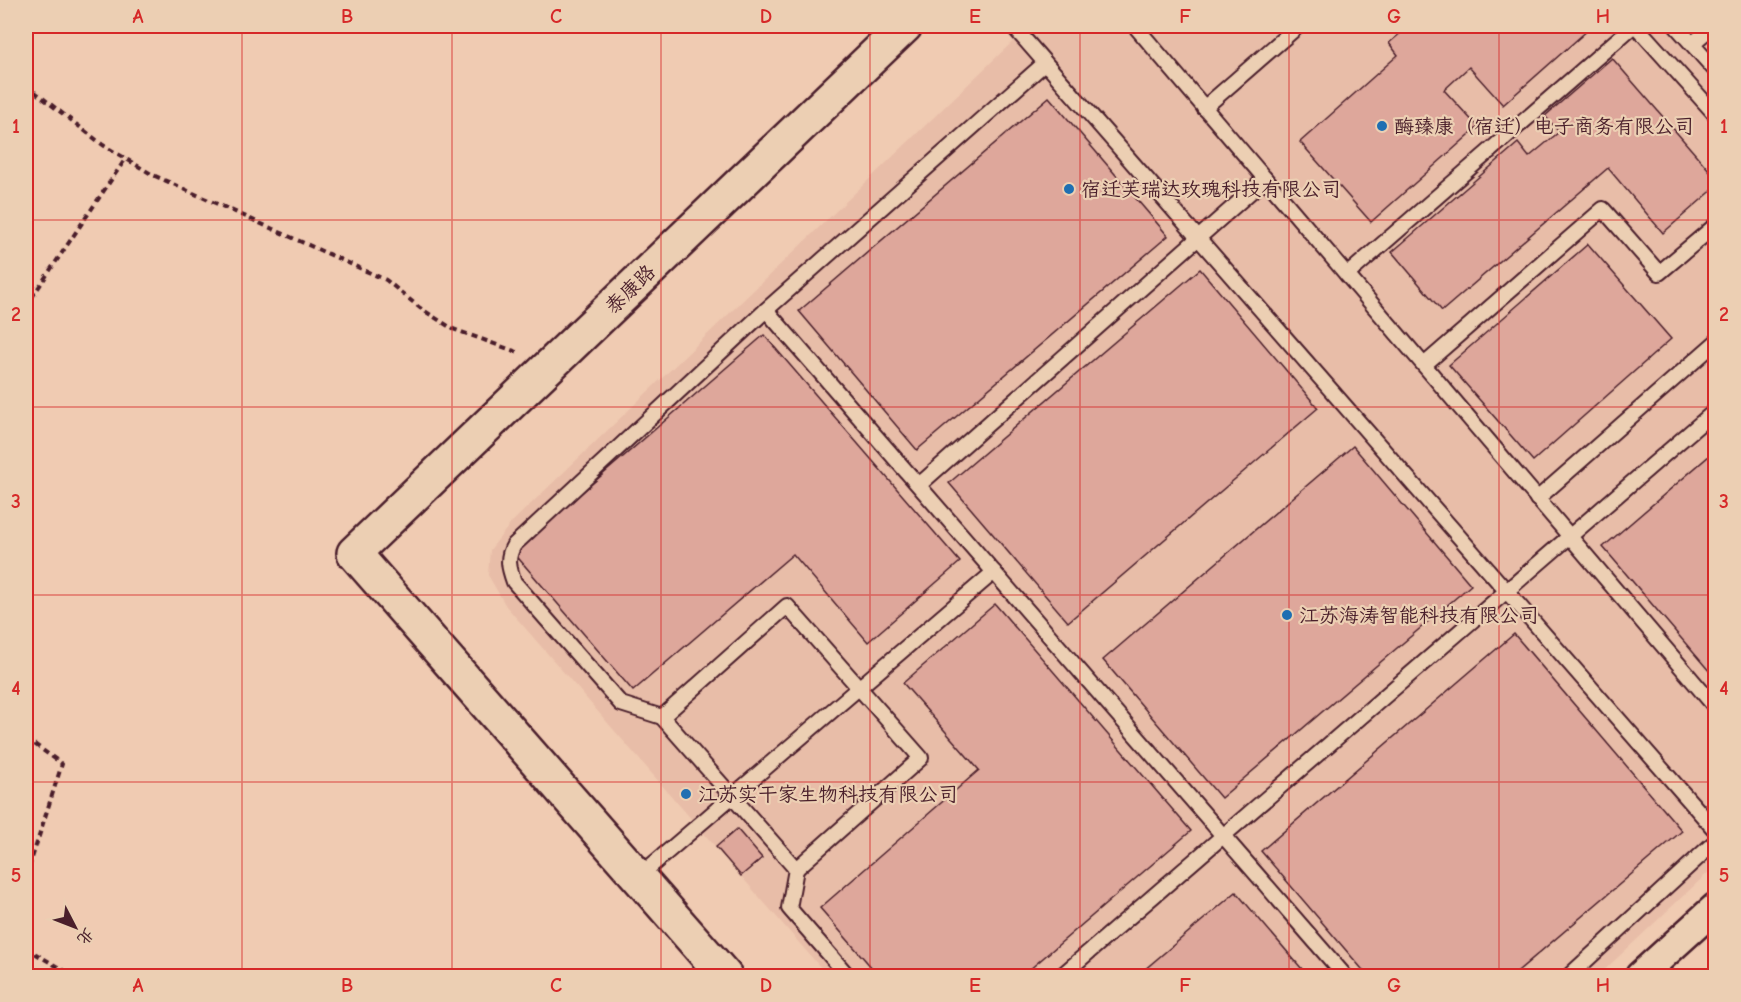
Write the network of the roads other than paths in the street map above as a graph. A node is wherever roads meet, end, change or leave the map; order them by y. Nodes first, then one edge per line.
1 (905, 26) edge
2 (1013, 26) edge
3 (1134, 26) edge
4 (1298, 26) edge
5 (1635, 26) edge
6 (1676, 26) edge
7 (1713, 26) edge
8 (1692, 44) junction
9 (1045, 63) junction
10 (1716, 71) edge
11 (1204, 108) junction
12 (1716, 115) edge
13 (1265, 179) junction
14 (1716, 225) edge
15 (1198, 239) junction
16 (1347, 275) junction
17 (766, 310) junction
18 (1716, 342) edge
19 (1424, 365) junction
20 (1716, 410) edge
21 (919, 485) junction
22 (1537, 499) junction
23 (1570, 536) junction
24 (994, 572) junction
25 (1506, 592) junction
26 (859, 687) junction
27 (1716, 708) edge
28 (662, 717) junction
29 (732, 796) junction
30 (1716, 831) edge
31 (1223, 836) junction
32 (1716, 841) edge
33 (796, 869) junction
34 (638, 877) junction
35 (1716, 907) edge
36 (725, 976) edge
37 (848, 976) edge
38 (1061, 976) edge
39 (1345, 976) edge
40 (1569, 976) edge
41 (1640, 976) edge

1 - 34 street, 泰康路
2 - 9 lane
3 - 11 lane
4 - 11 lane
5 - 12 lane
5 - 16 lane
6 - 8 lane
7 - 8 lane
8 - 10 lane
9 - 15 lane
9 - 17 lane
11 - 13 lane
13 - 15 lane
13 - 16 lane
14 - 19 lane
15 - 21 lane
15 - 25 lane
16 - 19 lane
17 - 21 lane
17 - 28 lane
18 - 22 lane
19 - 22 lane
20 - 23 lane
21 - 24 lane
22 - 23 lane
23 - 25 lane
23 - 27 lane
24 - 26 lane
24 - 31 lane
25 - 30 lane
25 - 31 lane
26 - 28 lane
26 - 29 lane
26 - 33 lane
28 - 29 lane
29 - 33 lane
29 - 34 lane
31 - 38 lane
31 - 39 lane
32 - 40 lane
33 - 37 lane
34 - 36 street
35 - 41 street

